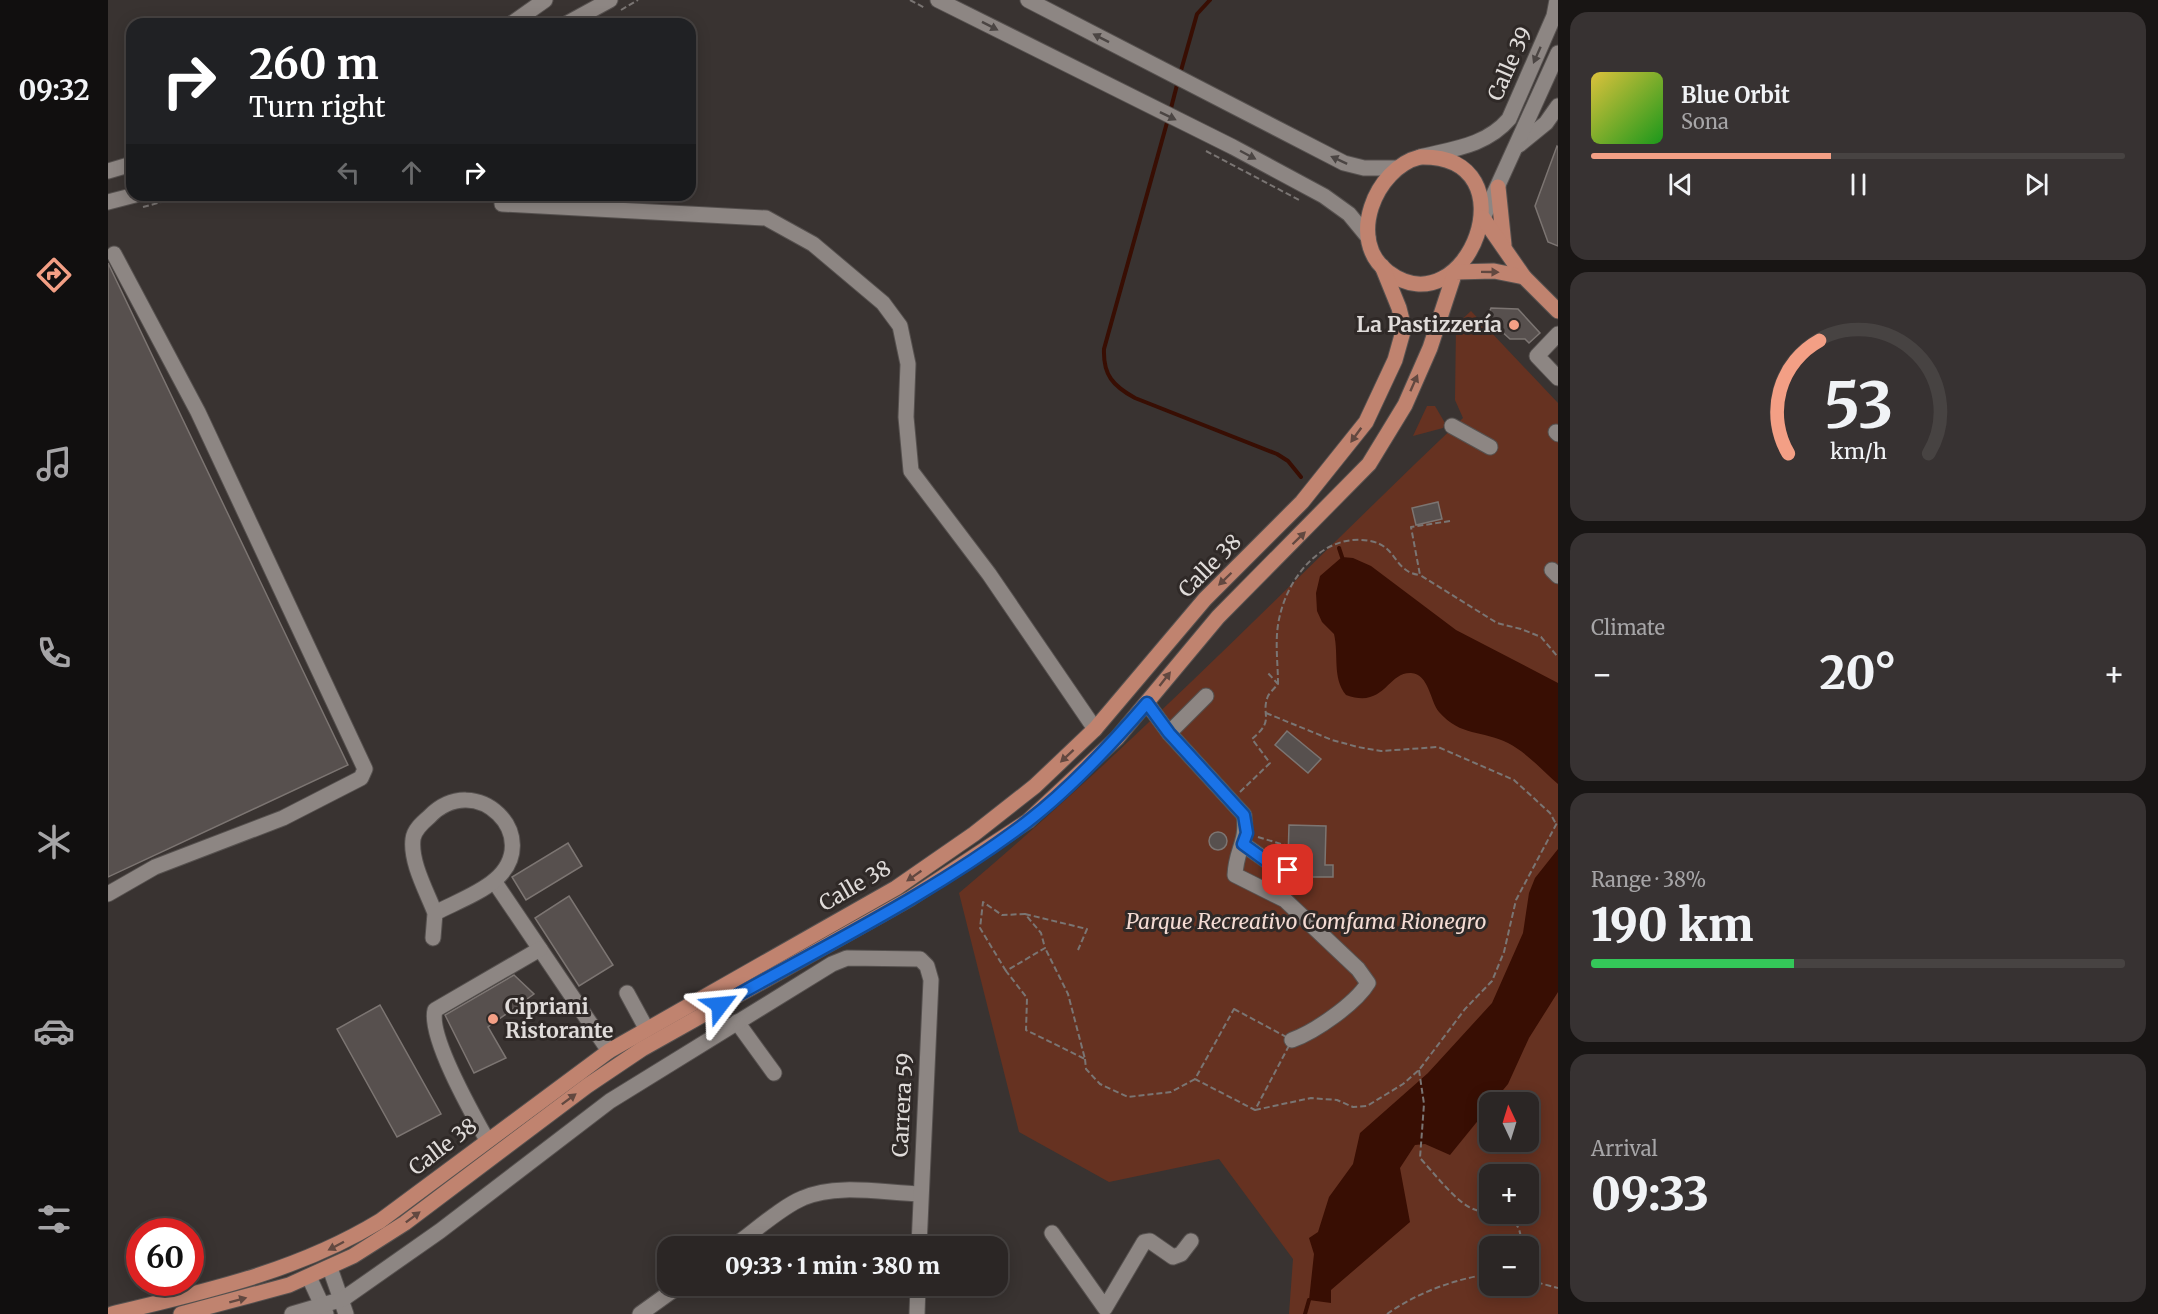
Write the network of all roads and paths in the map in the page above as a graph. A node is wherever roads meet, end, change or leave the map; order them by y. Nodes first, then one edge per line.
1 (545, 0) edge
2 (610, 0) edge
3 (938, 0) edge
4 (1028, 0) edge
5 (1557, 0) edge
6 (520, 18) edge
7 (577, 18) edge
8 (1558, 53) edge
9 (1558, 106) edge
10 (1516, 147) junction
11 (1201, 148) dead end
12 (1420, 157) junction
13 (126, 166) edge
14 (1396, 168) junction
15 (108, 171) edge
16 (1498, 188) junction
17 (139, 201) edge
18 (108, 202) edge
19 (502, 204) dead end
20 (1308, 205) dead end
21 (1482, 218) junction
22 (1368, 237) junction
23 (1504, 248) junction
24 (114, 254) dead end
25 (1382, 266) junction
26 (1455, 272) junction
27 (1524, 277) junction
28 (1558, 311) edge
29 (1558, 334) edge
30 (1558, 378) edge
31 (1452, 426) dead end
32 (1490, 447) dead end
33 (1450, 521) dead end
34 (1420, 575) junction
35 (1558, 657) edge
36 (1267, 672) dead end
37 (1278, 684) junction
38 (1206, 696) dead end
39 (1147, 703) junction
40 (1266, 713) junction
41 (1095, 729) junction
42 (1169, 733) junction
43 (1231, 801) junction
44 (1557, 822) edge
45 (1245, 838) junction
46 (1288, 846) dead end
47 (1288, 870) dead end
48 (494, 881) junction
49 (108, 894) edge
50 (435, 913) junction
51 (1024, 914) junction
52 (433, 938) dead end
53 (1045, 948) junction
54 (540, 949) junction
55 (1078, 950) dead end
56 (1006, 971) junction
57 (627, 993) dead end
58 (737, 1022) junction
59 (646, 1028) junction
60 (1292, 1040) junction
61 (609, 1051) junction
62 (1085, 1059) junction
63 (1419, 1070) junction
64 (774, 1073) dead end
65 (1195, 1079) junction
66 (1255, 1110) junction
67 (487, 1140) junction
68 (920, 1194) junction
69 (1052, 1233) dead end
70 (748, 1236) edge
71 (919, 1236) edge
72 (1521, 1236) edge
73 (1191, 1241) dead end
74 (330, 1268) junction
75 (1479, 1275) edge
76 (309, 1277) junction
77 (1539, 1283) edge
78 (1558, 1288) edge
79 (665, 1296) edge
80 (918, 1296) edge
81 (344, 1307) edge
82 (325, 1310) edge
83 (1104, 1311) edge
84 (112, 1314) edge
85 (182, 1314) edge
86 (292, 1314) edge
87 (640, 1314) edge
88 (917, 1314) edge
89 (1387, 1314) edge

1 - 6 street
2 - 7 street
3 -> 22 street
14 -> 4 street
5 -> 12 street, Calle 39
8 - 10 street, Calle 39
9 - 10 street
10 - 16 street, Calle 39
11 - 20 path
12 - 14 main road
12 - 21 main road
13 - 15 street
14 - 22 main road
16 - 21 street, Calle 39
16 - 23 main road
17 - 18 street
19 - 41 street
21 - 23 main road
21 - 26 main road
22 - 25 main road
23 - 27 main road
24 - 49 street
25 - 26 main road
25 -> 41 main road, Calle 38
26 -> 27 main road
39 -> 26 main road, Calle 38
27 - 28 main road
29 - 30 street
31 - 32 street
33 - 34 path
34 - 35 path
34 - 37 path
36 - 37 path
37 - 40 path
38 - 42 street
39 - 42 street
74 -> 39 main road, Calle 38
40 - 43 path
40 - 44 path
41 -> 59 main road, Calle 38
42 - 43 street
43 - 45 street
44 - 63 path
45 - 46 path
45 - 47 street
45 - 60 street
48 - 50 street
48 - 50 street
48 - 54 street
50 - 52 street
51 - 53 path
51 - 55 path
51 - 56 path
53 - 56 path
53 - 62 path
54 - 61 street
54 - 67 street
56 - 62 path
57 - 59 street
58 - 64 street
58 - 68 street, Carrera 59
58 - 81 street
59 - 61 main road, Calle 38
60 - 65 path
60 - 66 path
61 - 67 main road, Calle 38
62 - 65 path
63 - 66 path
63 - 72 path
65 - 66 path
67 -> 84 main road, Calle 38
68 - 70 street
68 - 71 street, Carrera 59
69 - 83 street
73 - 83 street
74 - 76 main road, Calle 38
74 - 81 street
75 - 89 path
76 - 82 street
85 -> 76 main road, Calle 38
77 - 78 path
79 - 87 street
80 - 88 street
81 - 82 street
82 - 86 street

